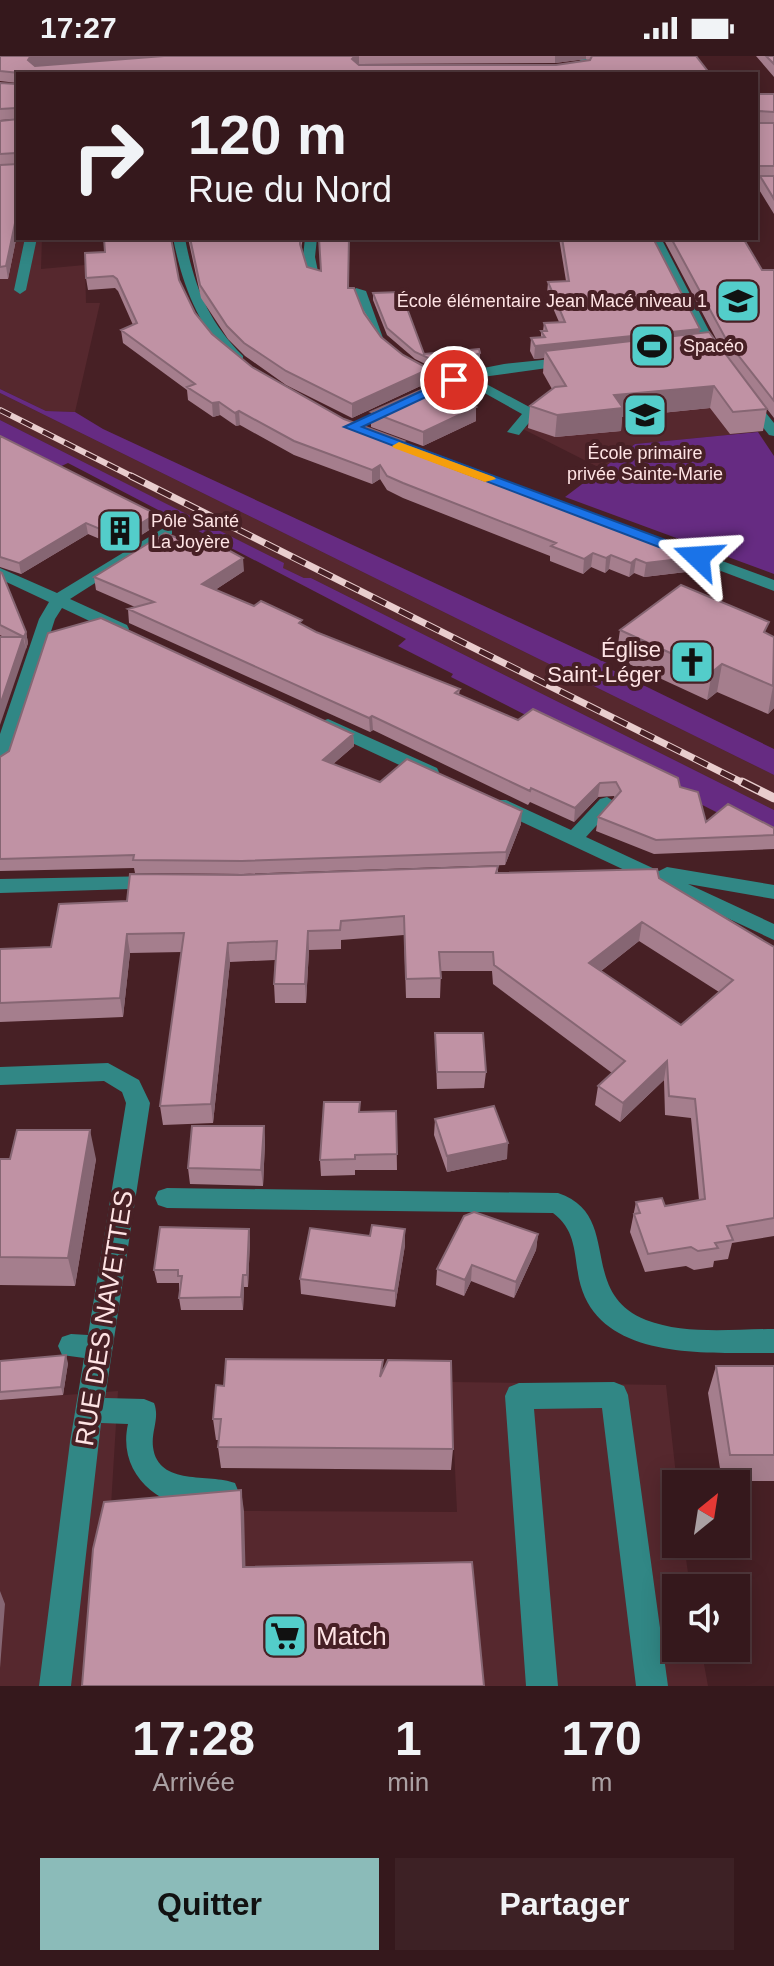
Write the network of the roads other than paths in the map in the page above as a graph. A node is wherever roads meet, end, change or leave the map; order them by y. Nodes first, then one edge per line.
1 (574, 65) edge
2 (585, 65) edge
3 (31, 240) edge
4 (179, 240) edge
5 (311, 240) edge
6 (656, 240) edge
7 (316, 278) edge
8 (20, 290) dead end
9 (360, 291) dead end
10 (711, 347) junction
11 (695, 349) edge
12 (389, 351) edge
13 (588, 359) edge
14 (249, 368) edge
15 (726, 372) edge
16 (463, 376) junction
17 (738, 388) edge
18 (335, 419) edge
19 (351, 427) junction
20 (514, 432) dead end
21 (774, 432) edge
22 (371, 435) edge
23 (167, 531) edge
24 (663, 545) edge
25 (0, 573) edge
26 (774, 586) edge
27 (58, 600) junction
28 (144, 639) edge
29 (316, 719) edge
30 (0, 762) edge
31 (445, 779) edge
32 (488, 798) edge
33 (607, 803) edge
34 (574, 838) junction
35 (645, 870) junction
36 (601, 871) edge
37 (178, 882) edge
38 (0, 886) edge
39 (774, 892) edge
40 (774, 933) edge
41 (0, 1076) edge
42 (167, 1198) dead end
43 (774, 1341) edge
44 (71, 1346) dead end
45 (100, 1347) junction
46 (91, 1400) junction
47 (225, 1493) edge
48 (55, 1686) edge
49 (542, 1686) edge
50 (652, 1686) edge

1 - 2 street
3 - 8 street
4 - 14 street
5 - 7 street
6 - 10 street
9 - 12 street
10 - 11 street
10 - 15 street
13 - 16 street
16 - 19 street
16 - 20 street
17 - 21 street
18 - 19 street
19 - 22 street
23 - 27 street
24 - 26 street
25 - 27 street
27 - 28 street
27 - 30 street
29 - 31 street
32 - 34 street
33 - 34 street
34 - 35 street
35 - 36 street
35 - 39 street
35 - 40 street
37 - 38 street
41 - 45 street, RUE DES NAVETTES
42 - 43 street
44 - 45 street
45 - 46 street, RUE DES NAVETTES
46 - 47 street
46 - 48 street, RUE DES NAVETTES
49 - 50 street

